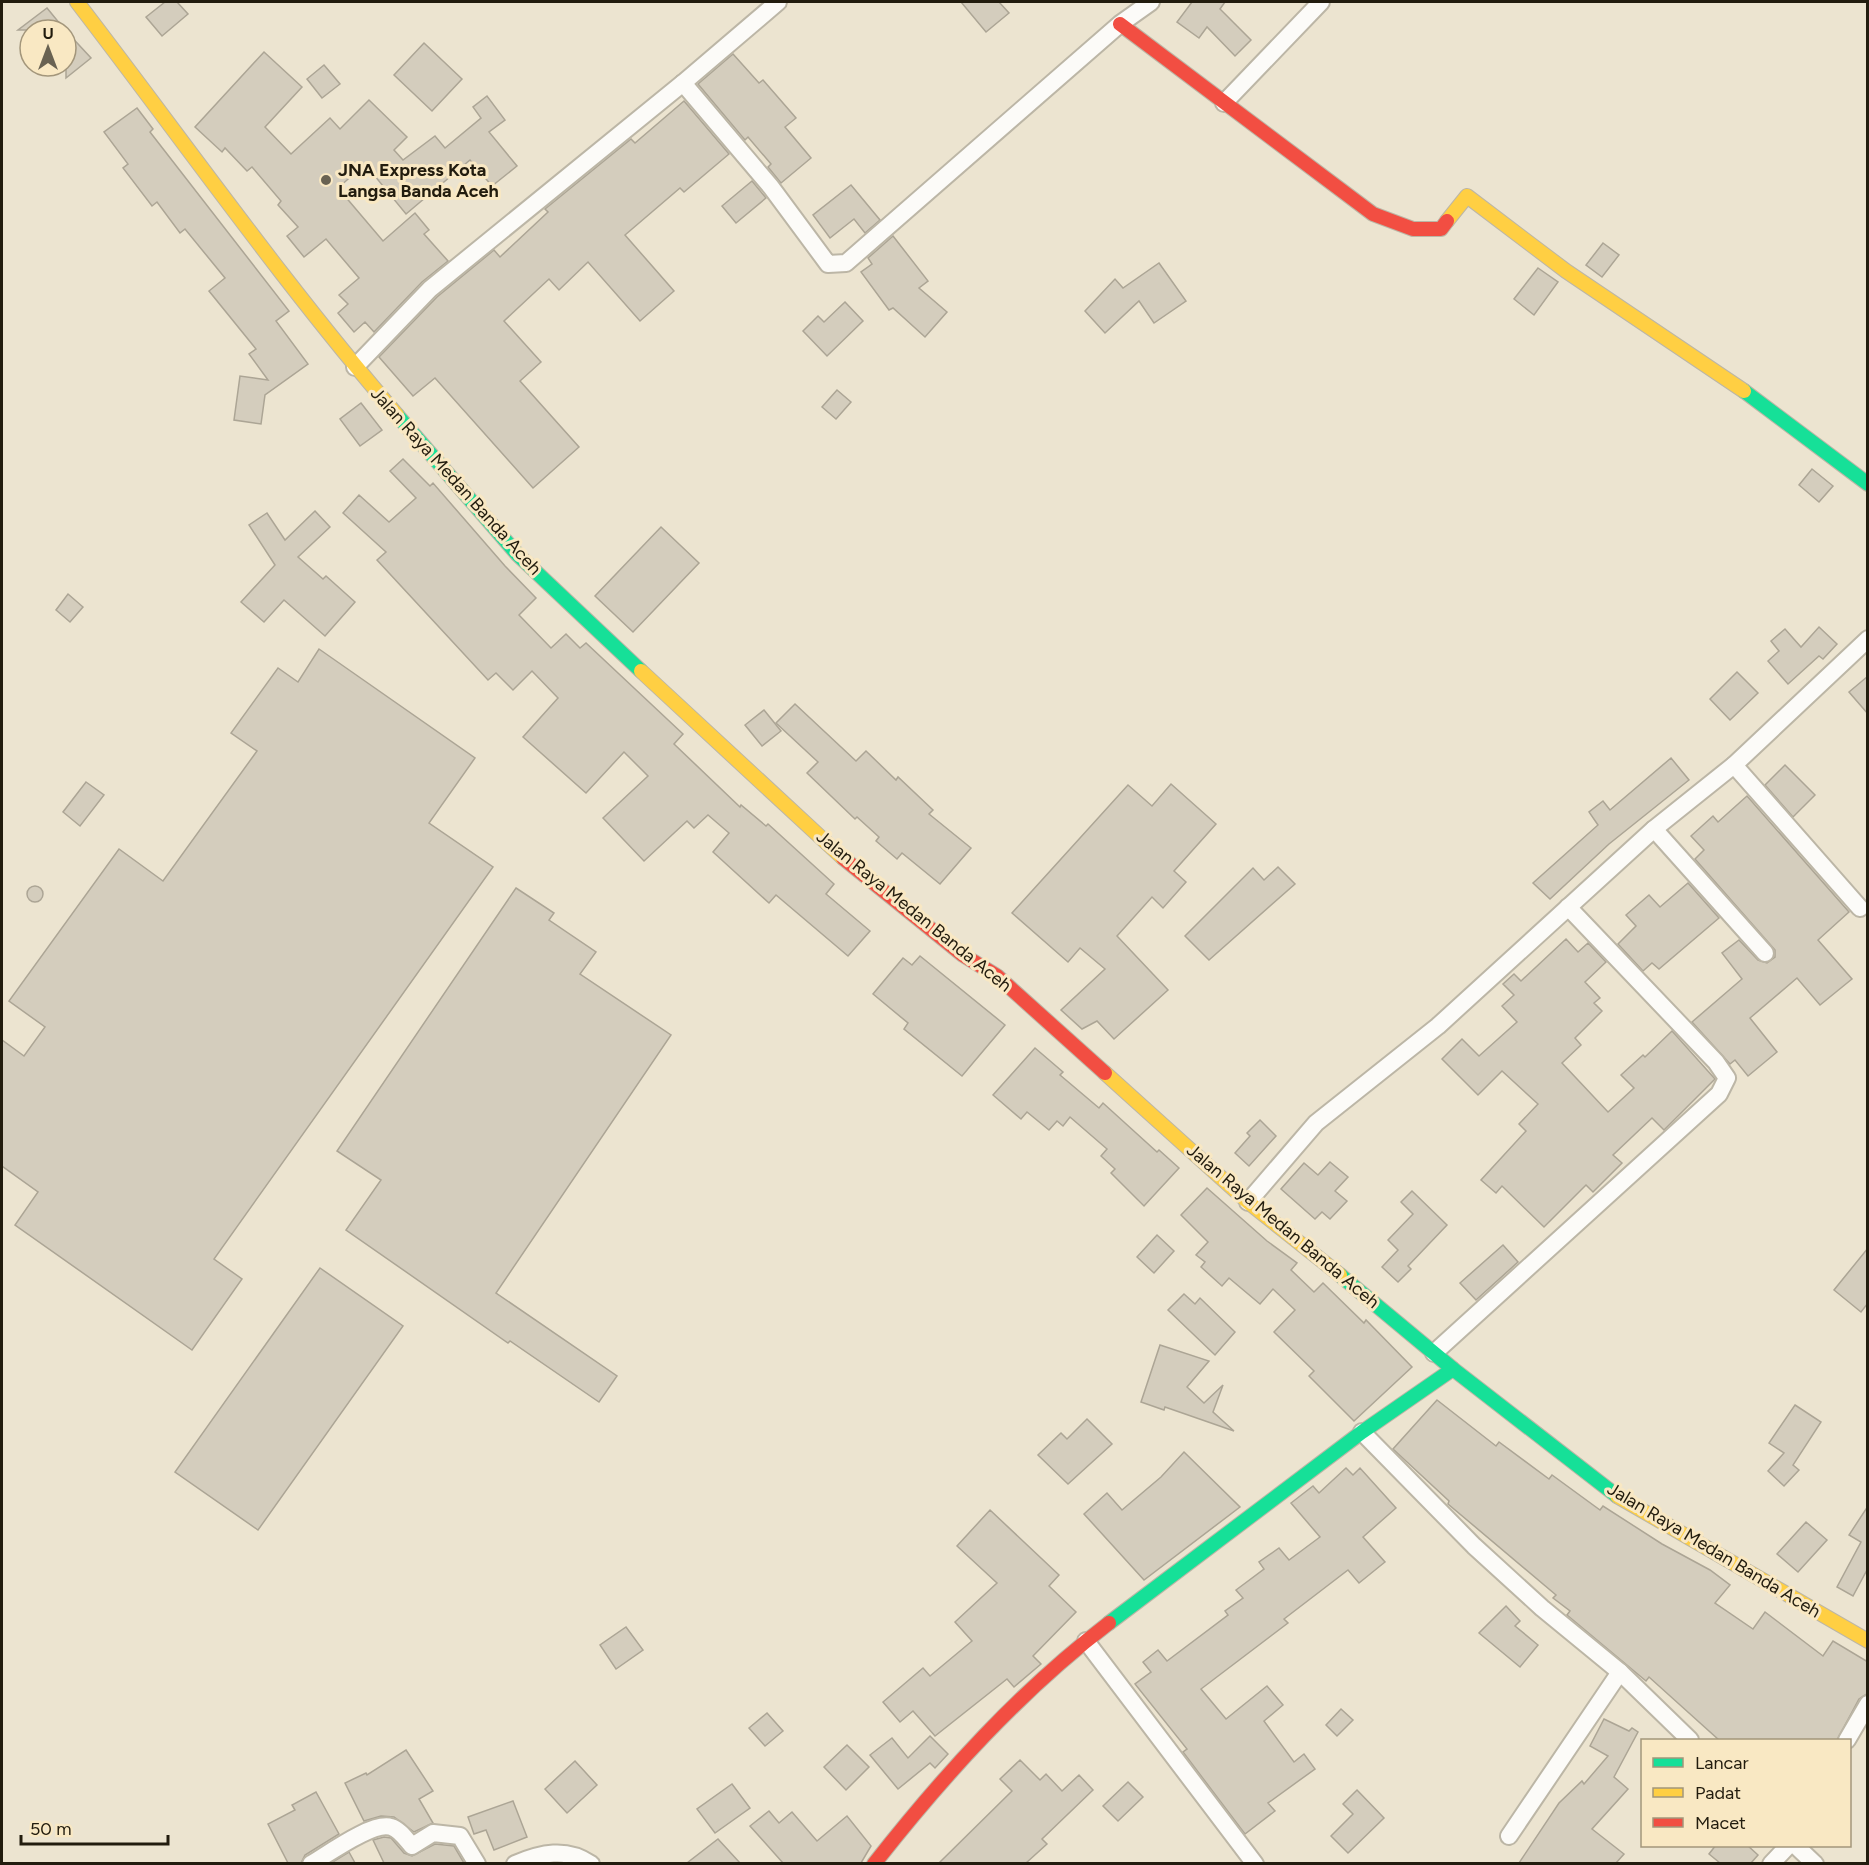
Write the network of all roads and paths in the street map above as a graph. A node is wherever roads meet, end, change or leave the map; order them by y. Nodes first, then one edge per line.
1 (77, 2) edge
2 (778, 2) edge
3 (1151, 2) edge
4 (1322, 2) edge
5 (1120, 24) junction
6 (683, 83) junction
7 (1224, 103) junction
8 (355, 367) junction
9 (1868, 484) edge
10 (1868, 639) edge
11 (1734, 765) junction
12 (1654, 829) junction
13 (1568, 908) junction
14 (1860, 908) dead end
15 (1765, 953) dead end
16 (1248, 1202) junction
17 (1434, 1353) junction
18 (1453, 1369) junction
19 (1362, 1432) junction
20 (1086, 1641) junction
21 (1868, 1641) edge
22 (1620, 1672) junction
23 (1868, 1704) edge
24 (1689, 1739) edge
25 (1847, 1739) edge
26 (1509, 1836) dead end
27 (1786, 1847) edge
28 (1798, 1847) edge
29 (311, 1863) edge
30 (477, 1863) edge
31 (515, 1863) edge
32 (591, 1863) edge
33 (874, 1863) edge
34 (1255, 1863) edge
35 (1771, 1863) edge
36 (1815, 1863) edge

1 - 8 main road, Jalan Raya Medan Banda Aceh
2 - 6 street
3 - 5 street
4 - 7 street
5 - 6 street
5 - 7 main road
6 - 8 street
7 - 9 main road
8 - 16 main road, Jalan Raya Medan Banda Aceh
10 - 11 street
11 - 12 street
11 - 14 street
12 - 13 street
12 - 15 street
13 - 16 street
13 - 17 street
16 - 17 main road, Jalan Raya Medan Banda Aceh
17 - 18 main road, Jalan Raya Medan Banda Aceh
18 - 19 main road
18 - 21 main road, Jalan Raya Medan Banda Aceh
19 - 20 main road
19 - 22 street
20 - 33 main road
20 - 34 street
22 - 24 street
22 - 26 street
23 - 25 street
27 - 35 street
28 - 36 street
29 - 30 street
31 - 32 street

